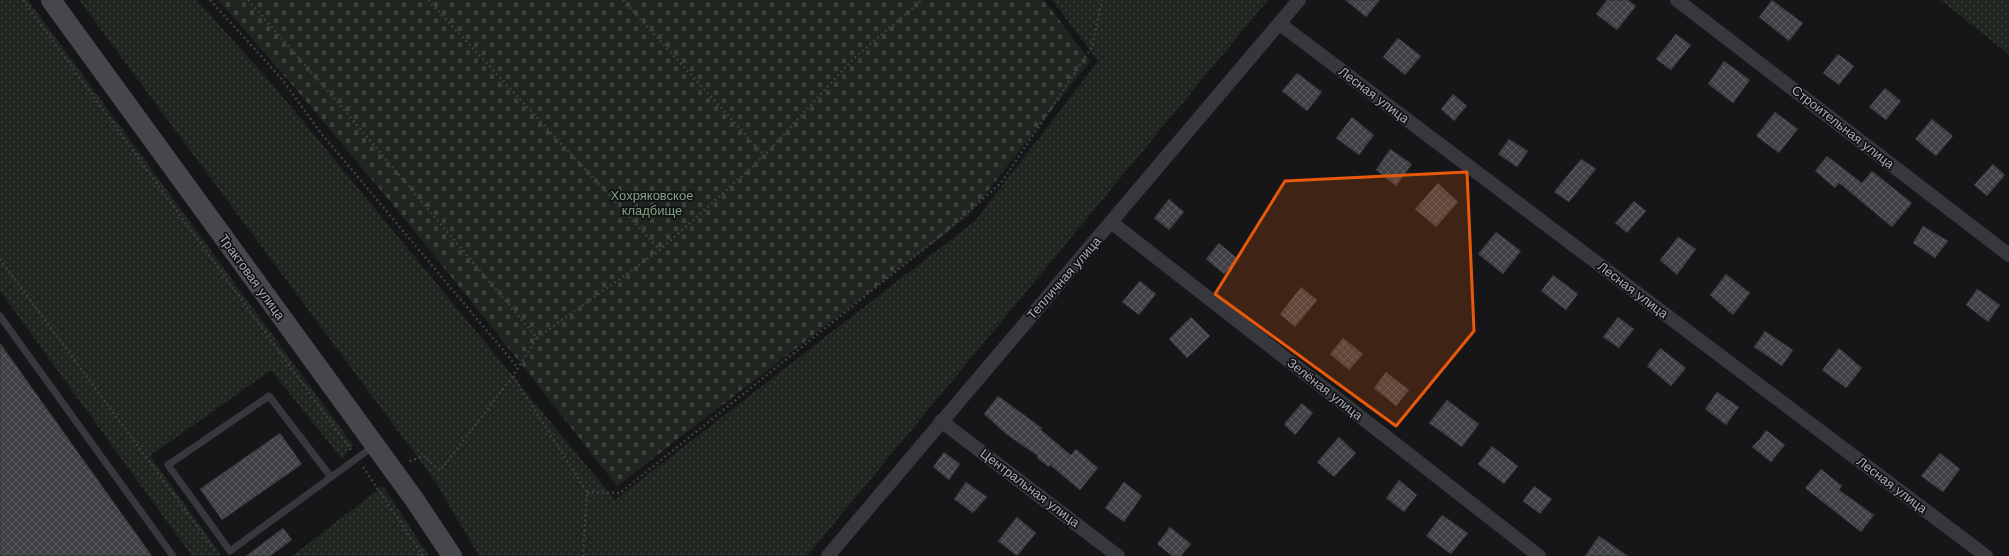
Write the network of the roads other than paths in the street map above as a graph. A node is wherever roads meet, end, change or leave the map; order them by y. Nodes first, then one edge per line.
1 (51, 0) edge
2 (1299, 0) edge
3 (1677, 0) edge
4 (1280, 24) junction
5 (1111, 222) junction
6 (2009, 255) edge
7 (0, 316) edge
8 (942, 421) junction
9 (375, 445) junction
10 (331, 477) junction
11 (173, 556) edge
12 (452, 556) edge
13 (828, 556) edge
14 (1118, 556) edge
15 (1539, 556) edge
16 (1986, 556) edge

1 - 9 street, Трактовая улица
2 - 4 street, Тепличная улица
3 - 6 street, Строительная улица
4 - 5 street, Тепличная улица
4 - 16 street, Лесная улица
5 - 8 street, Тепличная улица
5 - 15 street, Зелёная улица
7 - 11 lane
8 - 13 street, Тепличная улица
8 - 14 street, Центральная улица
9 - 10 lane
9 - 12 street, Трактовая улица
10 - 10 lane

